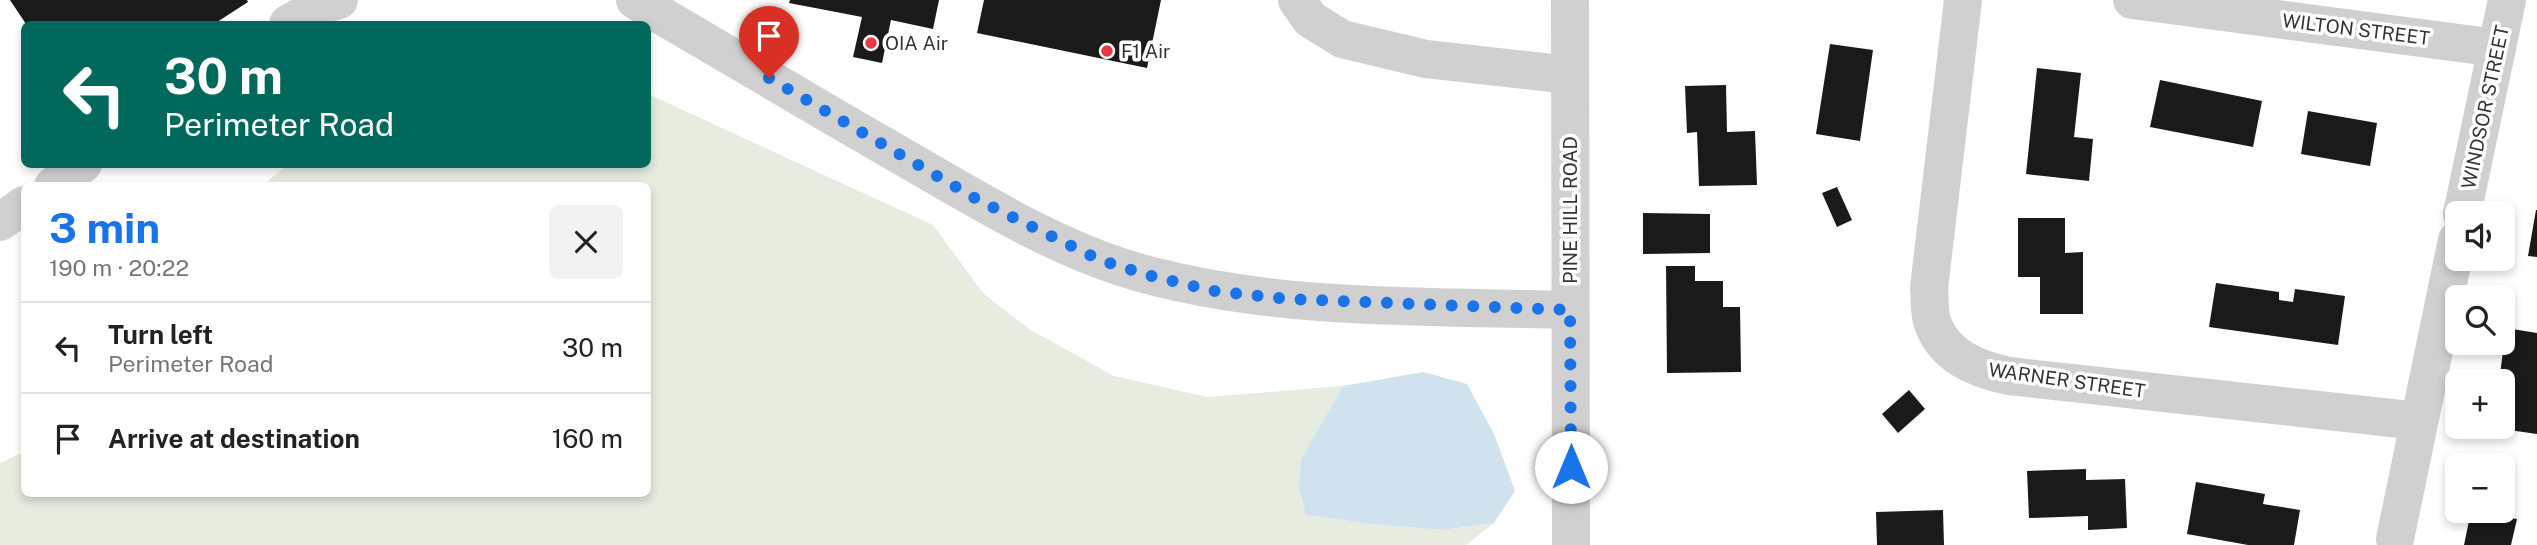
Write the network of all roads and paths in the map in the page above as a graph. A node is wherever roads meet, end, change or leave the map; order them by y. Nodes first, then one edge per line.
1 (339, 0) edge
2 (635, 0) edge
3 (1297, 0) edge
4 (1570, 0) edge
5 (1963, 0) edge
6 (2132, 0) edge
7 (2507, 0) edge
8 (293, 21) edge
9 (2497, 47) junction
10 (1570, 75) junction
11 (78, 168) edge
12 (58, 182) edge
13 (2465, 201) edge
14 (21, 207) edge
15 (0, 222) edge
16 (2450, 271) edge
17 (1570, 310) junction
18 (2419, 421) junction
19 (2395, 539) dead end
20 (1571, 545) edge

1 - 8 street
2 - 17 street
3 - 10 street
4 - 10 street, PINE HILL ROAD
5 - 18 street, WARNER STREET
6 - 9 street, WILTON STREET
7 - 9 street, WINDSOR STREET
9 - 13 street, WINDSOR STREET
10 - 17 street, PINE HILL ROAD
11 - 12 street
14 - 15 street
16 - 18 street
17 - 20 street, PINE HILL ROAD
18 - 19 street

